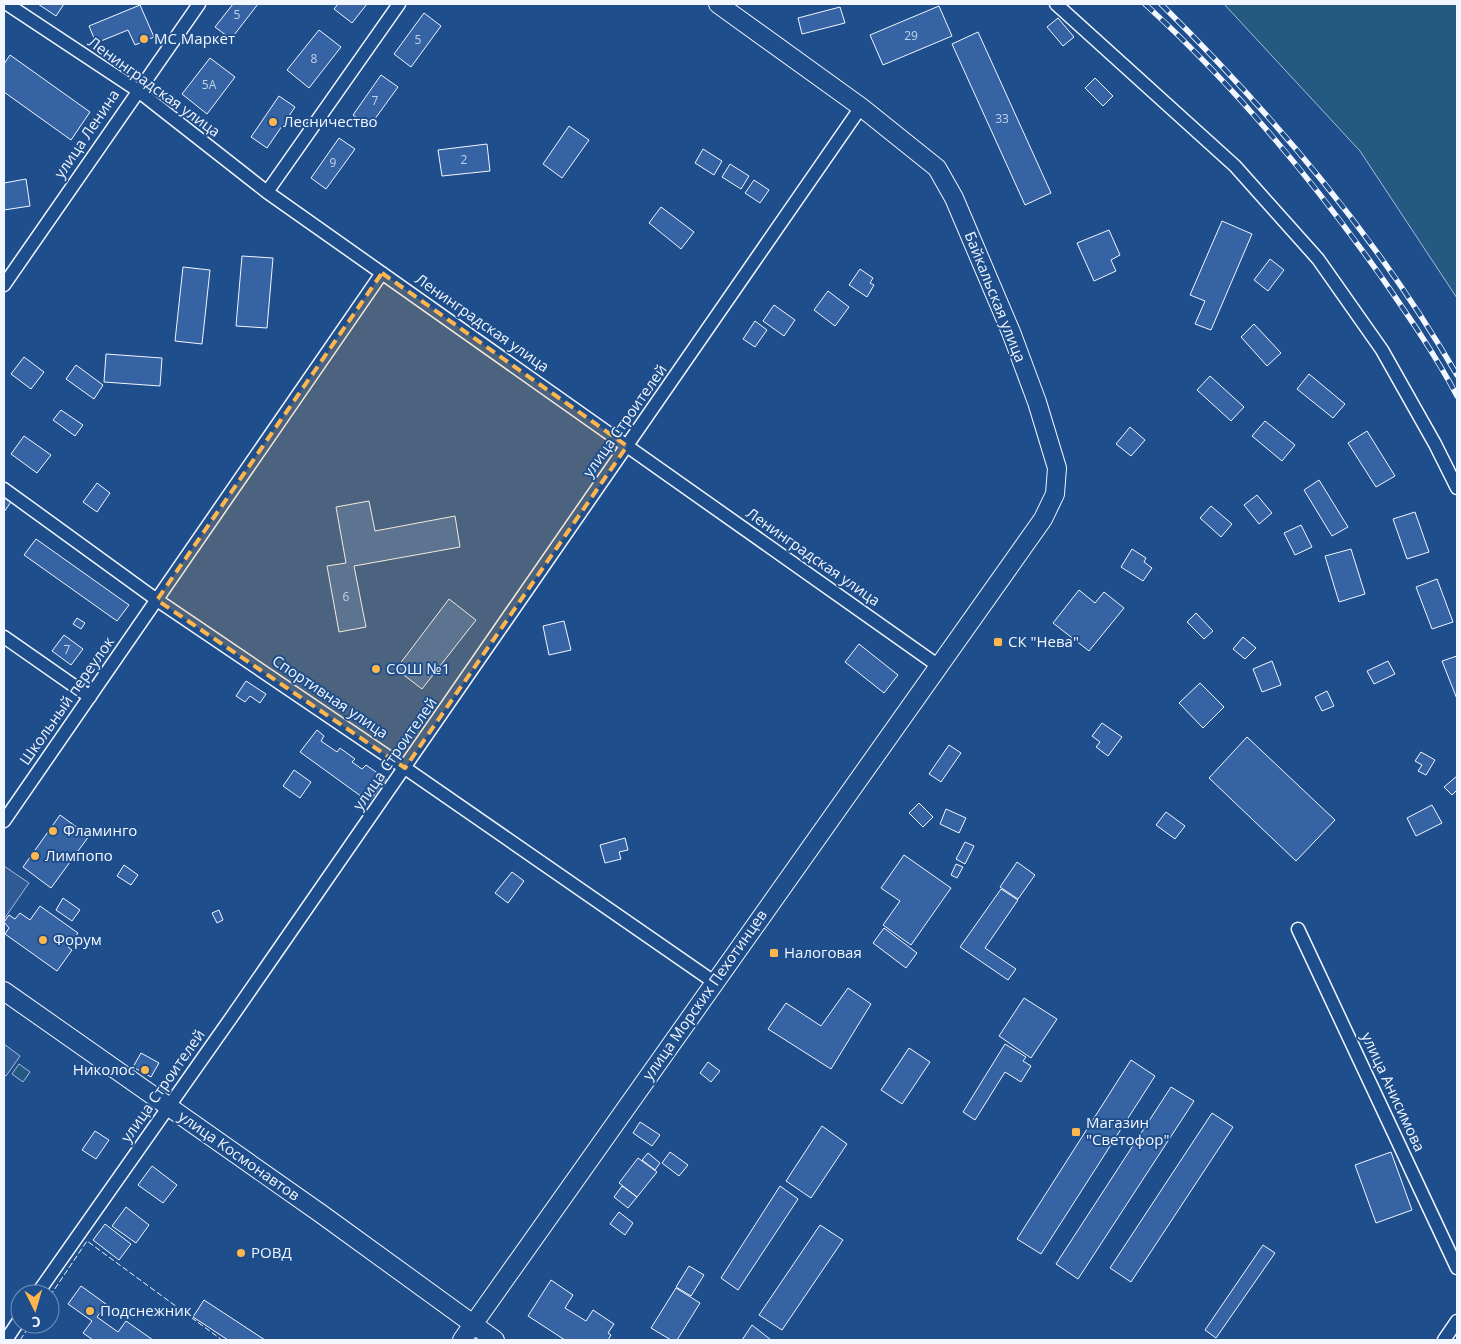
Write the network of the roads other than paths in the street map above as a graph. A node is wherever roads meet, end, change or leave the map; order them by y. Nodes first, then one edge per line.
1 (7, 4) edge
2 (199, 4) edge
3 (399, 4) edge
4 (718, 4) edge
5 (1056, 4) edge
6 (137, 90) junction
7 (861, 107) junction
8 (267, 192) junction
9 (382, 273) junction
10 (4, 284) edge
11 (627, 446) junction
12 (1457, 488) edge
13 (4, 489) edge
14 (157, 600) junction
15 (4, 637) edge
16 (940, 667) junction
17 (90, 697) junction
18 (405, 768) junction
19 (4, 821) edge
20 (1298, 929) dead end
21 (714, 982) junction
22 (4, 991) edge
23 (168, 1106) junction
24 (1457, 1268) edge
25 (44, 1284) edge
26 (1457, 1321) edge
27 (472, 1325) junction
28 (462, 1340) edge
29 (495, 1340) edge
30 (1444, 1340) edge

1 - 6 street, Ленинградская улица
2 - 6 street, улица Ленина
3 - 8 street
4 - 7 street, Байкальская улица
5 - 12 street
6 - 8 street, Ленинградская улица
6 - 10 street, улица Ленина
7 - 11 street, улица Строителей
7 - 16 street, Байкальская улица
8 - 9 street, Ленинградская улица
9 - 11 street, Ленинградская улица
9 - 14 street, Школьный переулок
11 - 16 street, Ленинградская улица
11 - 18 street, улица Строителей
13 - 14 street, Спортивная улица
14 - 17 street, Школьный переулок
14 - 18 street, Спортивная улица
15 - 17 street
16 - 21 street, улица Морских Пехотинцев
17 - 19 street, Школьный переулок
18 - 21 street, Спортивная улица
18 - 23 street, улица Строителей
20 - 24 street, улица Анисимова
21 - 27 street, улица Морских Пехотинцев
22 - 23 street, улица Космонавтов
23 - 25 street, улица Строителей
23 - 27 street, улица Космонавтов
26 - 30 street
27 - 28 street, улица Морских Пехотинцев
27 - 29 street, улица Космонавтов

